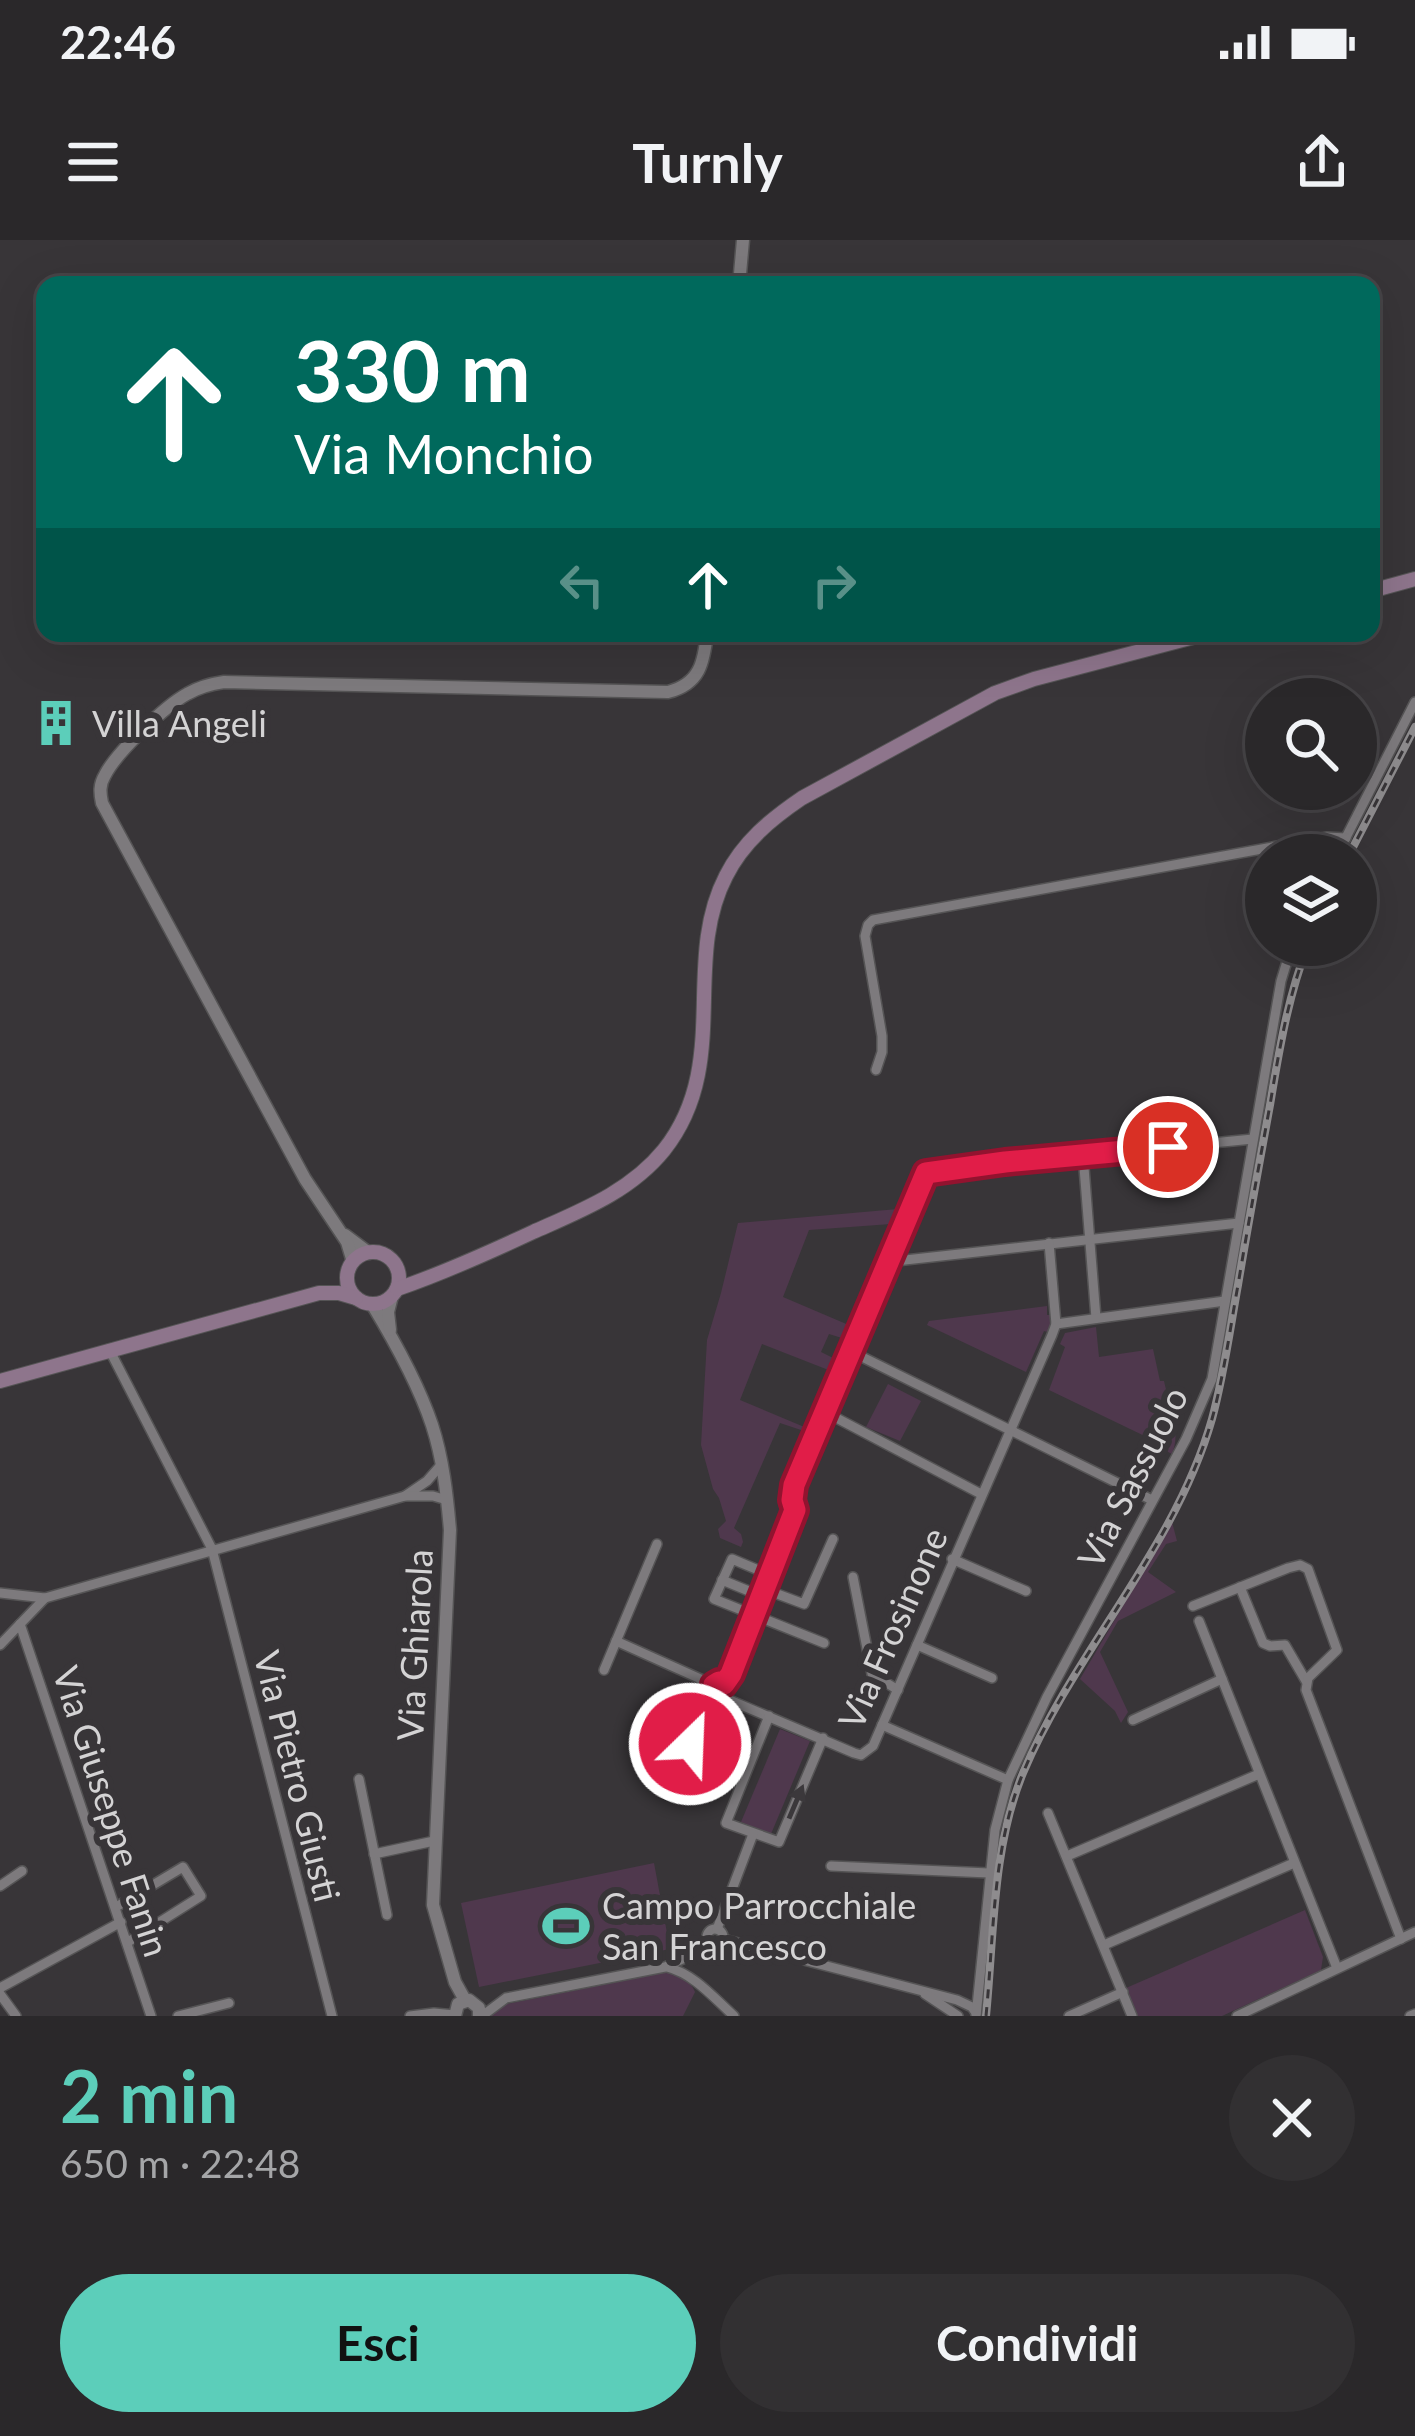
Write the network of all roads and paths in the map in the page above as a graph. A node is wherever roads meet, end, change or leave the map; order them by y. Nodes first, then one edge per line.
1 (743, 240) edge
2 (740, 276) edge
3 (1415, 579) edge
4 (1380, 589) edge
5 (706, 642) edge
6 (1175, 642) edge
7 (1415, 702) edge
8 (1348, 834) edge
9 (1245, 852) edge
10 (1286, 966) edge
11 (876, 1070) dead end
12 (1253, 1139) junction
13 (1083, 1155) junction
14 (1239, 1223) junction
15 (340, 1230) junction
16 (1089, 1239) junction
17 (1049, 1243) junction
18 (369, 1252) junction
19 (887, 1262) junction
20 (395, 1264) junction
21 (350, 1268) junction
22 (448, 1271) junction
23 (394, 1292) junction
24 (319, 1293) junction
25 (356, 1298) junction
26 (1225, 1301) junction
27 (372, 1304) junction
28 (1096, 1318) junction
29 (1056, 1324) junction
30 (392, 1337) junction
31 (110, 1349) junction
32 (850, 1351) junction
33 (0, 1381) edge
34 (825, 1412) junction
35 (1010, 1430) junction
36 (441, 1465) junction
37 (981, 1494) junction
38 (405, 1496) junction
39 (447, 1500) junction
40 (1152, 1501) junction
41 (833, 1539) dead end
42 (657, 1544) dead end
43 (212, 1549) junction
44 (952, 1559) junction
45 (770, 1575) junction
46 (853, 1577) dead end
47 (722, 1580) junction
48 (1240, 1587) junction
49 (1026, 1591) dead end
50 (0, 1593) edge
51 (762, 1593) junction
52 (46, 1598) junction
53 (1193, 1606) dead end
54 (754, 1615) junction
55 (1199, 1622) dead end
56 (20, 1624) junction
57 (616, 1641) junction
58 (824, 1643) dead end
59 (0, 1645) edge
60 (917, 1645) junction
61 (604, 1670) dead end
62 (992, 1678) dead end
63 (1222, 1679) junction
64 (1306, 1681) junction
65 (719, 1689) junction
66 (898, 1690) junction
67 (769, 1716) junction
68 (1133, 1720) dead end
69 (882, 1725) junction
70 (823, 1738) junction
71 (690, 1744) dead end
72 (1259, 1774) junction
73 (359, 1779) dead end
74 (1008, 1780) junction
75 (1048, 1813) dead end
76 (753, 1834) junction
77 (434, 1841) junction
78 (374, 1854) junction
79 (1067, 1856) junction
80 (1294, 1863) junction
81 (831, 1866) dead end
82 (22, 1871) dead end
83 (989, 1873) junction
84 (0, 1886) edge
85 (116, 1907) junction
86 (387, 1915) dead end
87 (121, 1922) junction
88 (1415, 1932) edge
89 (720, 1934) junction
90 (1400, 1939) junction
91 (128, 1942) junction
92 (1104, 1945) junction
93 (665, 1967) junction
94 (1337, 1968) junction
95 (921, 1990) junction
96 (979, 1990) junction
97 (0, 1991) edge
98 (1123, 1992) junction
99 (506, 1998) junction
100 (949, 1998) junction
101 (469, 2001) junction
102 (935, 2001) junction
103 (229, 2003) dead end
104 (976, 2015) edge
105 (16, 2016) edge
106 (151, 2016) edge
107 (178, 2016) edge
108 (332, 2016) edge
109 (410, 2016) edge
110 (455, 2016) edge
111 (481, 2016) edge
112 (734, 2016) edge
113 (948, 2016) edge
114 (958, 2016) edge
115 (1069, 2016) edge
116 (1132, 2016) edge
117 (1237, 2016) edge

1 - 2 street
3 - 4 main road
5 - 15 street
6 - 22 main road
7 - 8 street
9 - 11 street
10 - 12 street, Via Sassuolo
12 - 13 street
12 - 14 street, Via Sassuolo
13 - 16 street
13 - 19 street
14 - 16 street
14 - 26 street, Via Sassuolo
15 - 18 street
15 - 21 street
16 - 17 street
16 - 28 street
17 - 19 street
17 - 29 street
18 - 20 main road
18 - 21 main road
19 - 32 street
20 - 22 main road
20 - 23 main road
21 - 24 main road
21 - 25 main road
22 - 23 main road
23 - 27 main road
23 - 30 street
24 - 25 main road
24 - 31 main road
25 - 27 main road
26 - 28 street
26 - 40 street, Via Sassuolo
27 - 30 street, Via Ghiarola
28 - 29 street
29 - 35 street, Via Frosinone
30 - 36 street, Via Ghiarola
31 - 33 main road
31 - 43 street, Via Pietro Giusti
32 - 34 street
32 - 35 street
34 - 37 street
34 - 45 street
35 - 37 street, Via Frosinone
35 - 40 street
36 - 38 street
36 - 39 street, Via Ghiarola
37 - 44 street, Via Frosinone
38 - 39 street
38 - 43 street
39 - 77 street, Via Ghiarola
40 - 74 street, Via Sassuolo
41 - 51 street
42 - 57 street
43 - 52 street
43 - 108 street, Via Pietro Giusti
44 - 49 street
44 - 60 street, Via Frosinone
45 - 47 street
45 - 51 street
46 - 66 street
47 - 51 street
47 - 54 street
48 - 53 street
48 - 64 street
48 - 64 street
50 - 52 street
51 - 54 street
52 - 56 street
54 - 58 street
54 - 65 street
55 - 63 street
56 - 59 street
56 - 85 street, Via Giuseppe Fanin
57 - 61 street
57 - 65 street, Via Frosinone
60 - 62 street
60 - 66 street, Via Frosinone
63 - 68 street
63 - 72 street
64 - 90 street
65 - 67 street, Via Frosinone
65 - 71 street
66 - 69 street, Via Frosinone
67 - 70 street, Via Frosinone
67 - 76 street
69 - 70 street, Via Frosinone
69 - 74 street
76 -> 70 street
72 - 79 street
72 - 80 street
73 - 78 street
74 - 83 street, Via Sassuolo
75 - 79 street
76 - 89 street
77 - 78 street
77 - 101 street, Via Ghiarola
78 - 86 street
79 - 92 street
80 - 92 street
80 - 94 street
81 - 83 street
82 - 84 street
83 - 96 street, Via Sassuolo
85 - 87 street, Via Giuseppe Fanin
85 - 91 street
87 - 91 street, Via Giuseppe Fanin
87 - 97 street
88 - 90 street
89 - 93 street
89 - 95 street
90 - 94 street
91 - 106 street, Via Giuseppe Fanin
92 - 98 street
93 - 99 street
93 - 112 street
94 - 117 street
95 - 100 street
95 - 102 street
96 - 100 street
96 - 104 street, Via Sassuolo
97 - 105 street
98 - 115 street
98 - 116 street
99 - 101 street
99 - 111 street
100 - 104 street
101 - 110 street
101 - 111 street, Via Ghiarola
102 - 113 street
102 - 114 street
103 - 107 street
109 - 110 street

